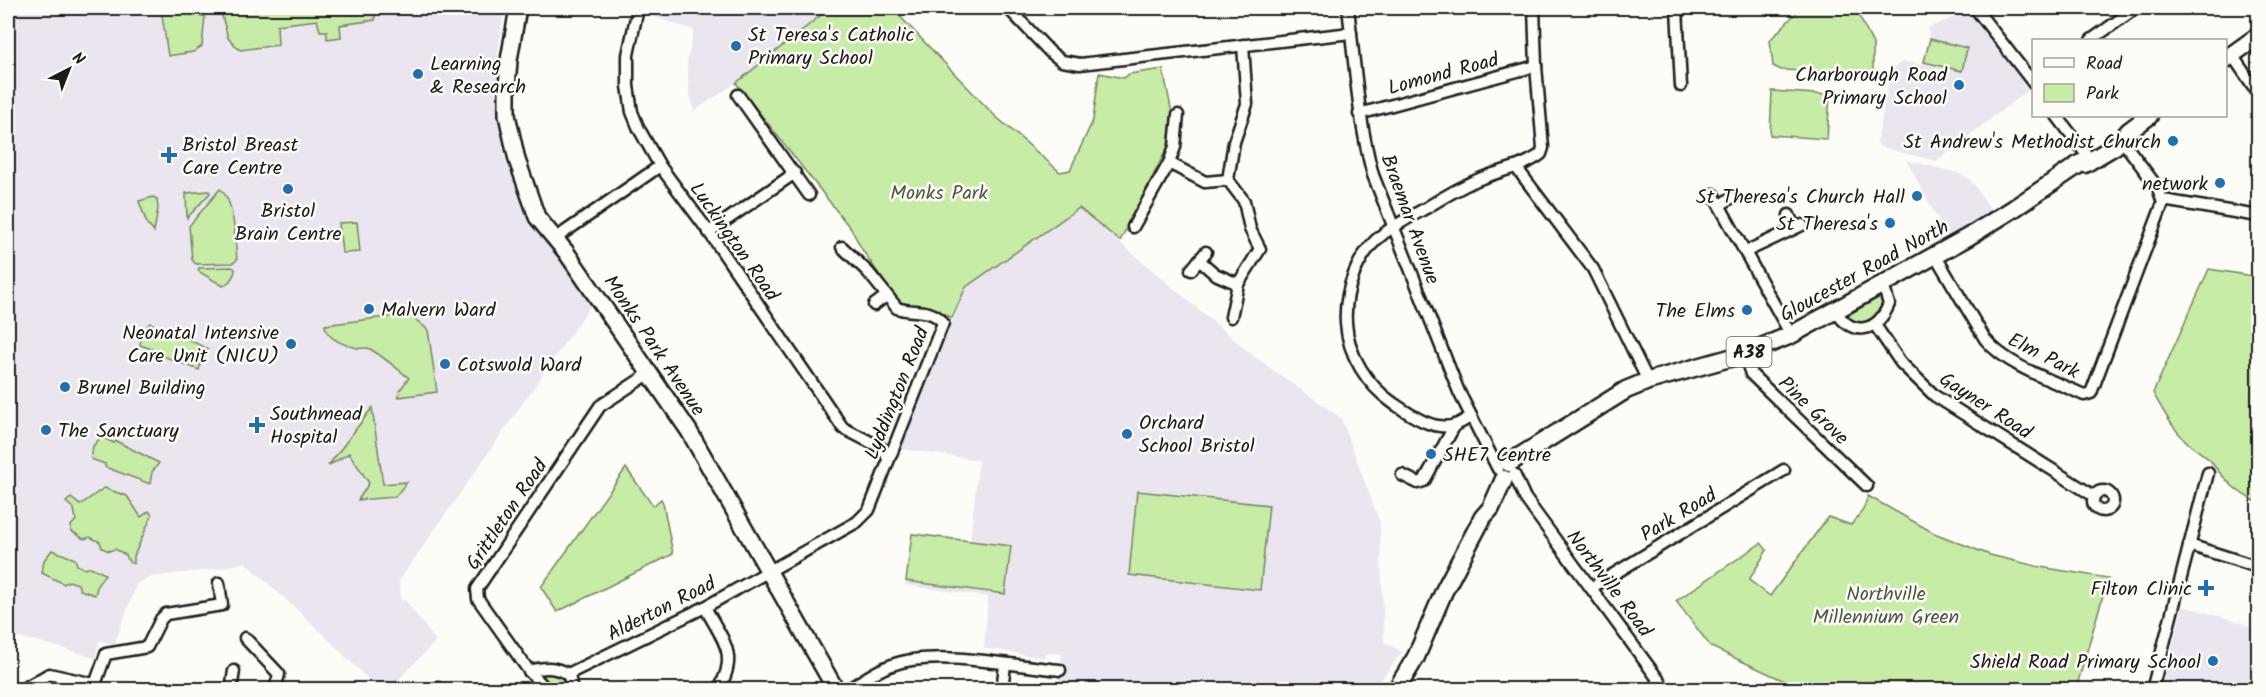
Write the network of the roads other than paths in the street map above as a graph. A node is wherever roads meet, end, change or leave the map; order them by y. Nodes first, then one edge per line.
1 (518, 8) edge
2 (638, 8) edge
3 (1008, 8) edge
4 (1347, 8) edge
5 (1534, 8) edge
6 (1677, 8) edge
7 (1975, 8) edge
8 (2136, 8) edge
9 (1351, 33) junction
10 (2259, 36) edge
11 (2092, 39) edge
12 (1243, 45) junction
13 (2229, 57) edge
14 (1536, 66) junction
15 (2032, 83) edge
16 (1682, 86) dead end
17 (2259, 93) edge
18 (738, 95) dead end
19 (1359, 114) junction
20 (1178, 115) dead end
21 (2058, 117) edge
22 (2148, 117) edge
23 (2121, 139) junction
24 (2084, 158) junction
25 (1169, 163) junction
26 (660, 166) junction
27 (1516, 167) junction
28 (795, 174) junction
29 (1227, 180) junction
30 (1713, 194) dead end
31 (809, 195) dead end
32 (1731, 198) dead end
33 (2163, 200) junction
34 (1720, 205) junction
35 (1789, 215) dead end
36 (2259, 216) edge
37 (1133, 227) dead end
38 (1394, 227) junction
39 (709, 232) junction
40 (556, 238) junction
41 (850, 250) dead end
42 (1745, 252) junction
43 (1939, 261) junction
44 (1191, 270) dead end
45 (1238, 284) junction
46 (1883, 285) junction
47 (886, 296) junction
48 (874, 305) dead end
49 (1836, 311) junction
50 (1231, 317) dead end
51 (1875, 325) junction
52 (1791, 335) junction
53 (1744, 354) junction
54 (650, 373) junction
55 (1648, 381) junction
56 (1472, 416) junction
57 (1455, 425) junction
58 (888, 460) junction
59 (1784, 470) dead end
60 (1506, 471) junction
61 (2208, 473) dead end
62 (1402, 475) dead end
63 (2192, 484) dead end
64 (1867, 486) dead end
65 (2205, 488) junction
66 (2094, 496) dead end
67 (871, 506) joint
68 (2190, 545) junction
69 (2259, 567) edge
70 (769, 572) junction
71 (219, 583) dead end
72 (1591, 588) junction
73 (705, 607) junction
74 (245, 638) dead end
75 (1005, 665) junction
76 (1060, 670) dead end
77 (234, 671) dead end
78 (530, 671) junction
79 (568, 674) junction
80 (1404, 674) junction
81 (93, 687) edge
82 (21, 690) edge
83 (231, 690) edge
84 (275, 690) edge
85 (547, 690) edge
86 (570, 690) edge
87 (718, 690) edge
88 (836, 690) edge
89 (847, 690) edge
90 (1002, 690) edge
91 (1387, 690) edge
92 (1396, 690) edge
93 (1666, 690) edge
94 (2152, 690) edge

1 - 40 street, Monks Park Avenue
2 - 26 street, Luckington Road
3 - 12 street
4 - 9 street, Braemar Avenue
5 - 14 street
6 - 16 street
7 - 15 street
8 - 11 street
9 - 12 street
9 - 19 street, Braemar Avenue
10 - 13 main road
12 - 29 street
13 - 17 street
14 - 19 street, Lomond Road
14 - 27 street
18 - 28 street
19 - 38 street, Braemar Avenue
20 - 25 street
21 - 24 street
22 - 23 main road, Gloucester Road North / A38
23 - 24 main road, Gloucester Road North / A38
23 - 33 street
24 - 43 main road, Gloucester Road North / A38
25 - 29 street
25 - 37 street
26 - 39 street, Luckington Road
26 - 40 street
27 - 38 street
27 - 55 street
28 - 31 street
28 - 39 street
29 - 45 street
30 - 34 street
32 - 34 street
33 - 36 street
33 - 43 street, Elm Park
34 - 42 street
35 - 42 street
38 - 56 street, Braemar Avenue
38 - 57 street
39 - 58 street, Luckington Road
40 - 54 street, Monks Park Avenue
41 - 47 street, Lyddington Road
42 - 52 street
43 - 46 main road, Gloucester Road North / A38
44 - 45 street
45 - 50 street
46 - 49 main road, Gloucester Road North / A38
46 - 51 street
47 - 48 street
47 - 58 street, Lyddington Road
49 - 51 street
49 - 52 main road, Gloucester Road North / A38
51 - 66 street, Gayner Road
52 - 53 main road, Gloucester Road North / A38
53 - 55 main road, Gloucester Road North / A38
53 - 64 street, Pine Grove
54 - 70 street, Monks Park Avenue
54 - 78 street, Grittleton Road
55 - 60 main road, Gloucester Road North / A38
56 - 57 street
56 - 60 street, Braemar Avenue
57 - 62 street
58 - 67 street, Lyddington Road
59 - 72 street, Park Road
60 - 72 street, Northville Road
60 - 80 main road
61 - 65 street
63 - 65 street
65 - 68 street
67 - 70 street, Alderton Road
68 - 69 street
68 - 94 street
70 - 73 street, Alderton Road
70 - 88 street, Monks Park Avenue
71 - 81 street
72 - 93 street, Northville Road
73 - 79 street, Alderton Road
73 - 87 street
74 - 84 street
75 - 76 street
75 - 89 street
75 - 90 street
77 - 83 street
78 - 79 street
78 - 85 street, Grittleton Road
79 - 86 street
80 - 91 main road
80 - 92 main road
81 - 82 street

